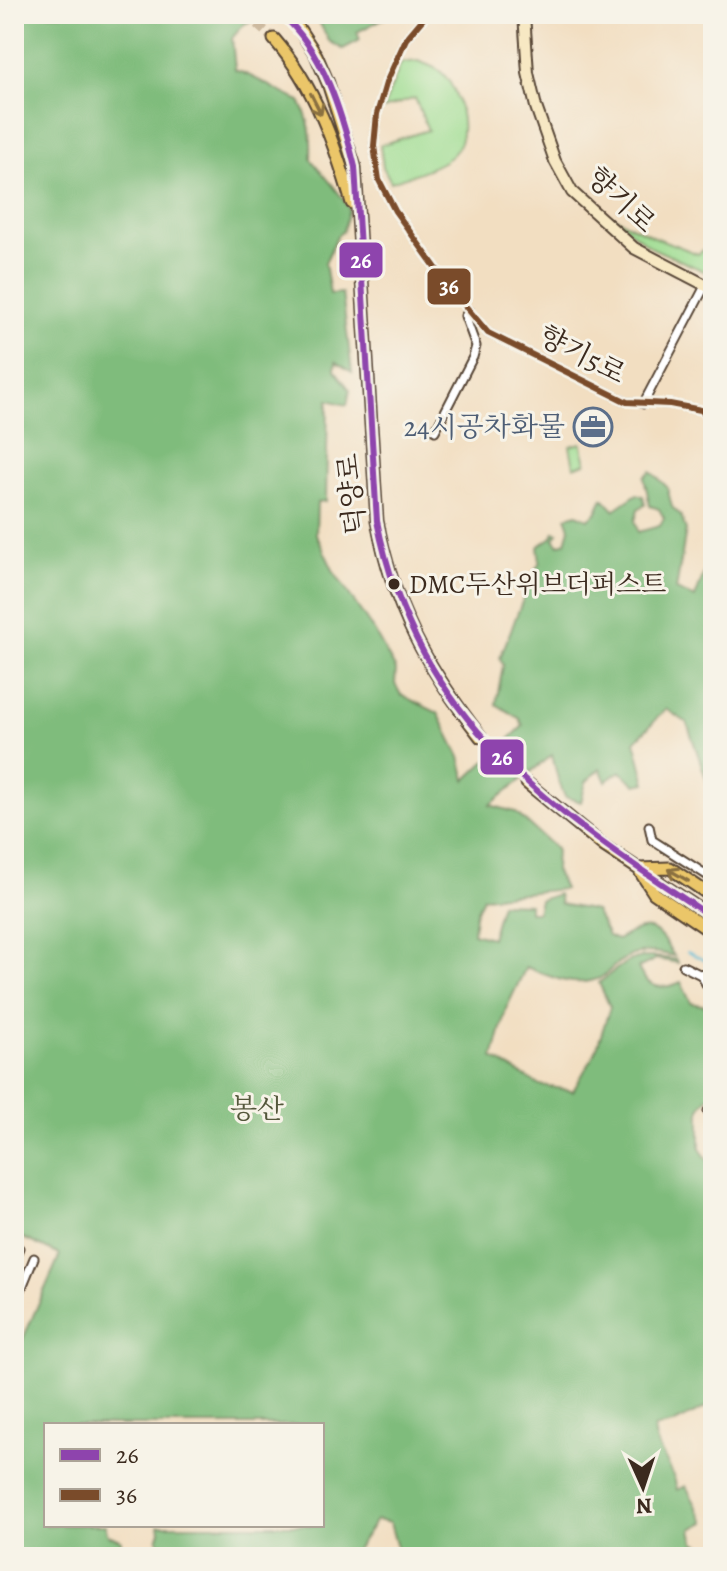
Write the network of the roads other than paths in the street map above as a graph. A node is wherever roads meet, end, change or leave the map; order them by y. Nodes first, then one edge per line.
1 (427, 14) edge
2 (524, 14) edge
3 (299, 29) tunnel mouth
4 (274, 39) tunnel mouth
5 (357, 220) junction
6 (709, 288) edge
7 (468, 314) junction
8 (643, 404) junction
9 (713, 422) edge
10 (435, 431) dead end
11 (481, 737) tunnel mouth
12 (527, 783) tunnel mouth
13 (649, 826) dead end
14 (639, 869) junction
15 (713, 879) edge
16 (713, 897) edge
17 (713, 918) edge
18 (713, 933) edge
19 (683, 966) dead end
20 (713, 996) edge
21 (713, 1107) edge
22 (713, 1115) edge
23 (19, 1248) dead end
24 (34, 1258) dead end
25 (14, 1260) edge
26 (14, 1307) edge

1 - 7 street, 향기5로
2 - 6 main road, 향기로
3 - 5 main road, 덕양로
4 -> 5 main road, 덕양로
5 - 11 main road, 덕양로
6 - 8 street, 향기5로
7 - 8 street, 향기5로
7 - 10 street
8 - 9 street, 향기5로
12 - 14 main road
13 - 15 street
16 -> 14 main road
14 - 17 main road
14 - 18 main road
19 - 20 street
21 - 22 street
23 - 25 street
24 - 26 street

